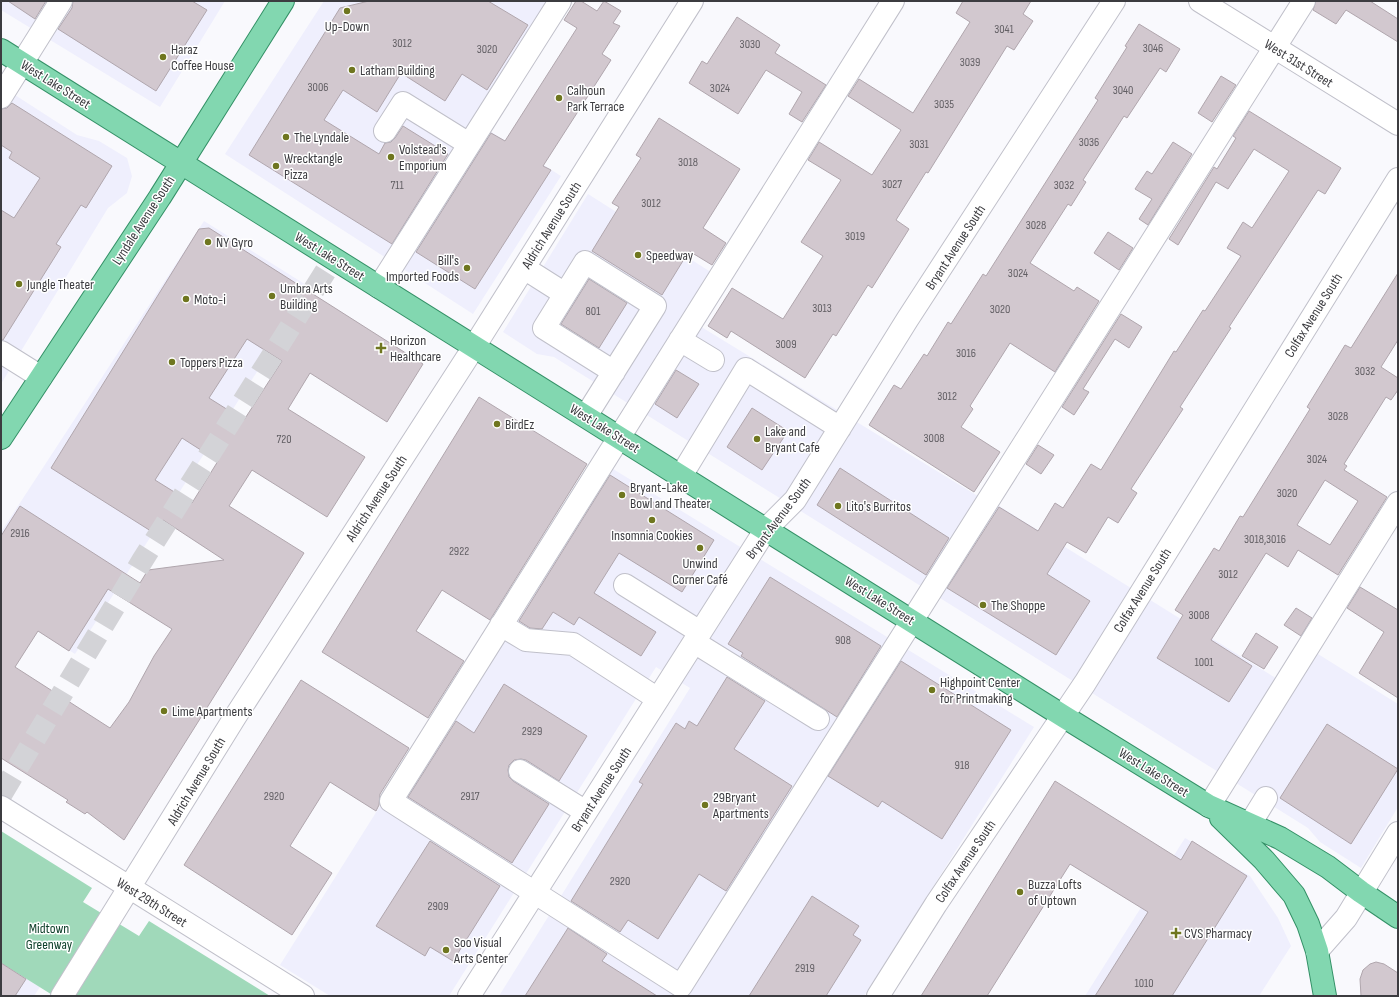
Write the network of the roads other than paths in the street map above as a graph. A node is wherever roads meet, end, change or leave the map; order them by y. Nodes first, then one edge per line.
1 (61, 1) edge
2 (283, 1) edge
3 (560, 1) edge
4 (692, 1) edge
5 (893, 1) edge
6 (1114, 1) edge
7 (1200, 1) edge
8 (1304, 1) edge
9 (1274, 48) junction
10 (1, 50) edge
11 (22, 63) junction
12 (1, 97) edge
13 (1398, 124) edge
14 (385, 131) dead end
15 (469, 144) junction
16 (181, 162) junction
17 (1398, 179) edge
18 (524, 268) junction
19 (379, 287) junction
20 (565, 294) junction
21 (680, 340) junction
22 (474, 347) junction
23 (1, 352) edge
24 (712, 360) dead end
25 (614, 372) junction
26 (41, 377) junction
27 (586, 416) junction
28 (840, 428) junction
29 (619, 437) junction
30 (1, 438) edge
31 (681, 476) junction
32 (1398, 503) edge
33 (766, 529) junction
34 (625, 585) dead end
35 (913, 621) junction
36 (501, 625) junction
37 (697, 637) junction
38 (658, 699) junction
39 (1063, 716) junction
40 (818, 719) dead end
41 (520, 771) dead end
42 (1266, 798) dead end
43 (1209, 806) junction
44 (1, 807) edge
45 (586, 812) junction
46 (1250, 824) junction
47 (1398, 833) edge
48 (130, 888) junction
49 (534, 892) junction
50 (1361, 892) junction
51 (1398, 917) edge
52 (1317, 951) junction
53 (62, 996) edge
54 (303, 996) edge
55 (469, 996) edge
56 (878, 996) edge
57 (1325, 996) edge

1 - 11 street
2 - 16 main road, Lyndale Avenue South
3 - 15 street
4 - 18 street, Aldrich Avenue South
5 - 21 street
6 - 28 street, Bryant Avenue South
7 - 9 street, West 31st Street
8 - 9 street
9 - 13 street, West 31st Street
9 - 35 street
10 - 11 main road, West Lake Street
11 - 12 street
11 - 16 main road, West Lake Street
14 - 15 street
15 - 19 street
16 - 19 main road, West Lake Street
16 - 26 main road, Lyndale Avenue South
17 - 39 street, Colfax Avenue South
18 - 20 street
18 - 22 street, Aldrich Avenue South
19 - 22 main road, West Lake Street
20 - 25 street
20 - 25 street
21 - 24 street
21 - 29 street
22 - 27 main road, West Lake Street
22 - 48 street, Aldrich Avenue South
23 - 26 street
25 - 27 street
26 - 30 main road, Lyndale Avenue South
27 - 29 main road, West Lake Street
28 - 31 street
28 - 33 street, Bryant Avenue South
29 - 31 main road, West Lake Street
29 - 36 street
31 - 33 main road, West Lake Street
32 - 43 street
33 - 35 main road, West Lake Street
33 - 37 street, Bryant Avenue South
34 - 37 street
35 - 39 main road, West Lake Street
35 - 49 street
36 - 38 street
36 - 49 street
37 - 38 street, Bryant Avenue South
37 - 40 street
38 - 45 street, Bryant Avenue South
39 - 43 main road, West Lake Street
39 - 56 street, Colfax Avenue South
41 - 45 street
42 - 46 street
43 - 46 main road, West Lake Street
43 - 52 main road, West Lake Street
44 - 48 street, West 29th Street
45 - 49 street, Bryant Avenue South
46 - 50 main road, West Lake Street
47 - 50 street
48 - 53 street, Aldrich Avenue South
48 - 54 street, West 29th Street
49 - 55 street, Bryant Avenue South
50 - 51 main road, West Lake Street
50 - 52 street
52 - 57 main road, West Lake Street

